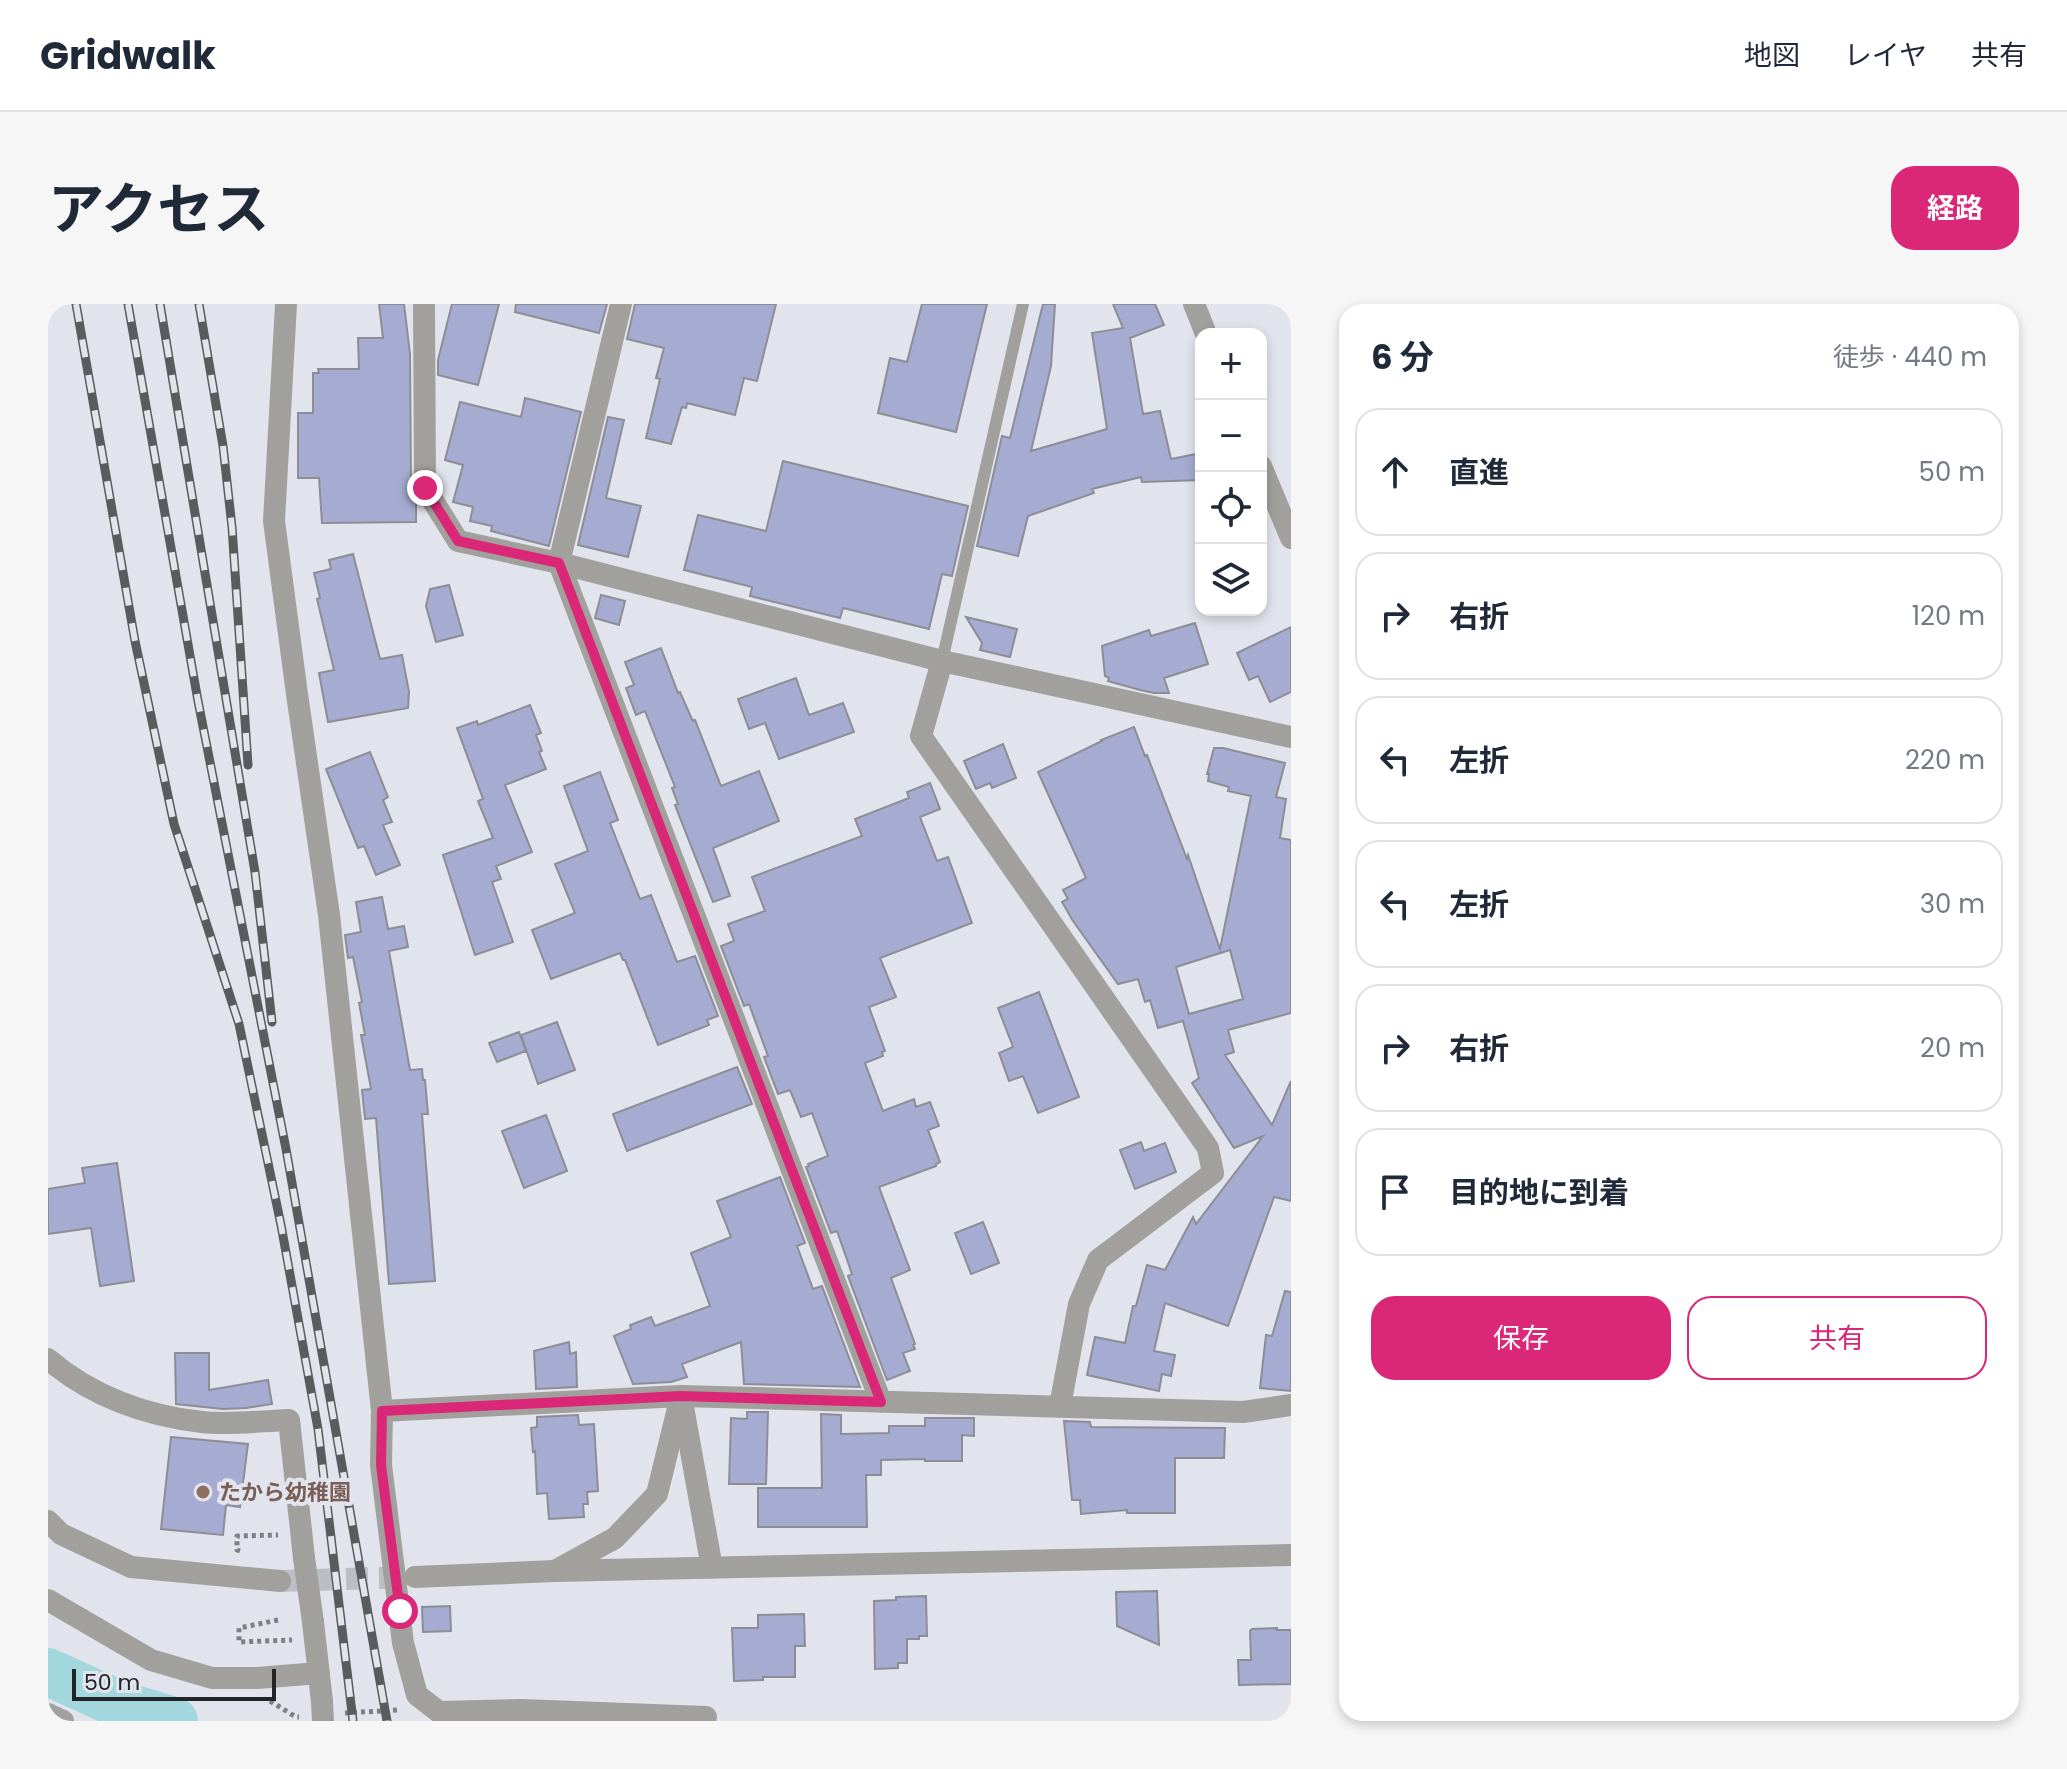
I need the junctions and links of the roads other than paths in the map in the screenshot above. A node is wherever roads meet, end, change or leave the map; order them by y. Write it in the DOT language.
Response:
graph roads {
  1 [pos="286,304"];
  2 [pos="424,304"];
  3 [pos="621,304"];
  4 [pos="1023,304"];
  5 [pos="1194,304"];
  6 [pos="1204,328"];
  7 [pos="1264,472"];
  8 [pos="1291,538"];
  9 [pos="559,563"];
  10 [pos="942,661"];
  11 [pos="1291,737"];
  12 [pos="48,1359"];
  13 [pos="681,1396"];
  14 [pos="881,1402"];
  15 [pos="1291,1405"];
  16 [pos="1060,1406"];
  17 [pos="382,1411"];
  18 [pos="48,1521"];
  19 [pos="1291,1555"];
  20 [pos="712,1568"];
  21 [pos="555,1571"];
  22 [pos="415,1577"];
  23 [pos="280,1581"];
  24 [pos="48,1600"];
  25 [pos="319,1673"];
  26 [pos="323,1712"];
  27 [pos="48,1714"];
  28 [pos="604,1717"];
  29 [pos="706,1717"];
  30 [pos="63,1721"];
  1 -- 17 [label="street"];
  2 -- 9 [label="street"];
  3 -- 9 [label="street"];
  4 -- 10 [label="lane"];
  5 -- 6 [label="street"];
  7 -- 8 [label="street"];
  9 -- 10 [label="street"];
  9 -- 14 [label="street"];
  10 -- 11 [label="street"];
  10 -- 16 [label="street"];
  12 -- 25 [label="street, bridge"];
  13 -- 14 [label="street"];
  13 -- 17 [label="street"];
  13 -- 20 [label="street"];
  13 -- 21 [label="street"];
  14 -- 16 [label="street"];
  15 -- 16 [label="street"];
  17 -- 28 [label="street"];
  18 -- 23 [label="street"];
  19 -- 20 [label="street"];
  20 -- 21 [label="street"];
  21 -- 22 [label="street"];
  24 -- 25 [label="street"];
  25 -- 26 [label="street"];
  27 -- 30 [label="street"];
  28 -- 29 [label="street"];
}
